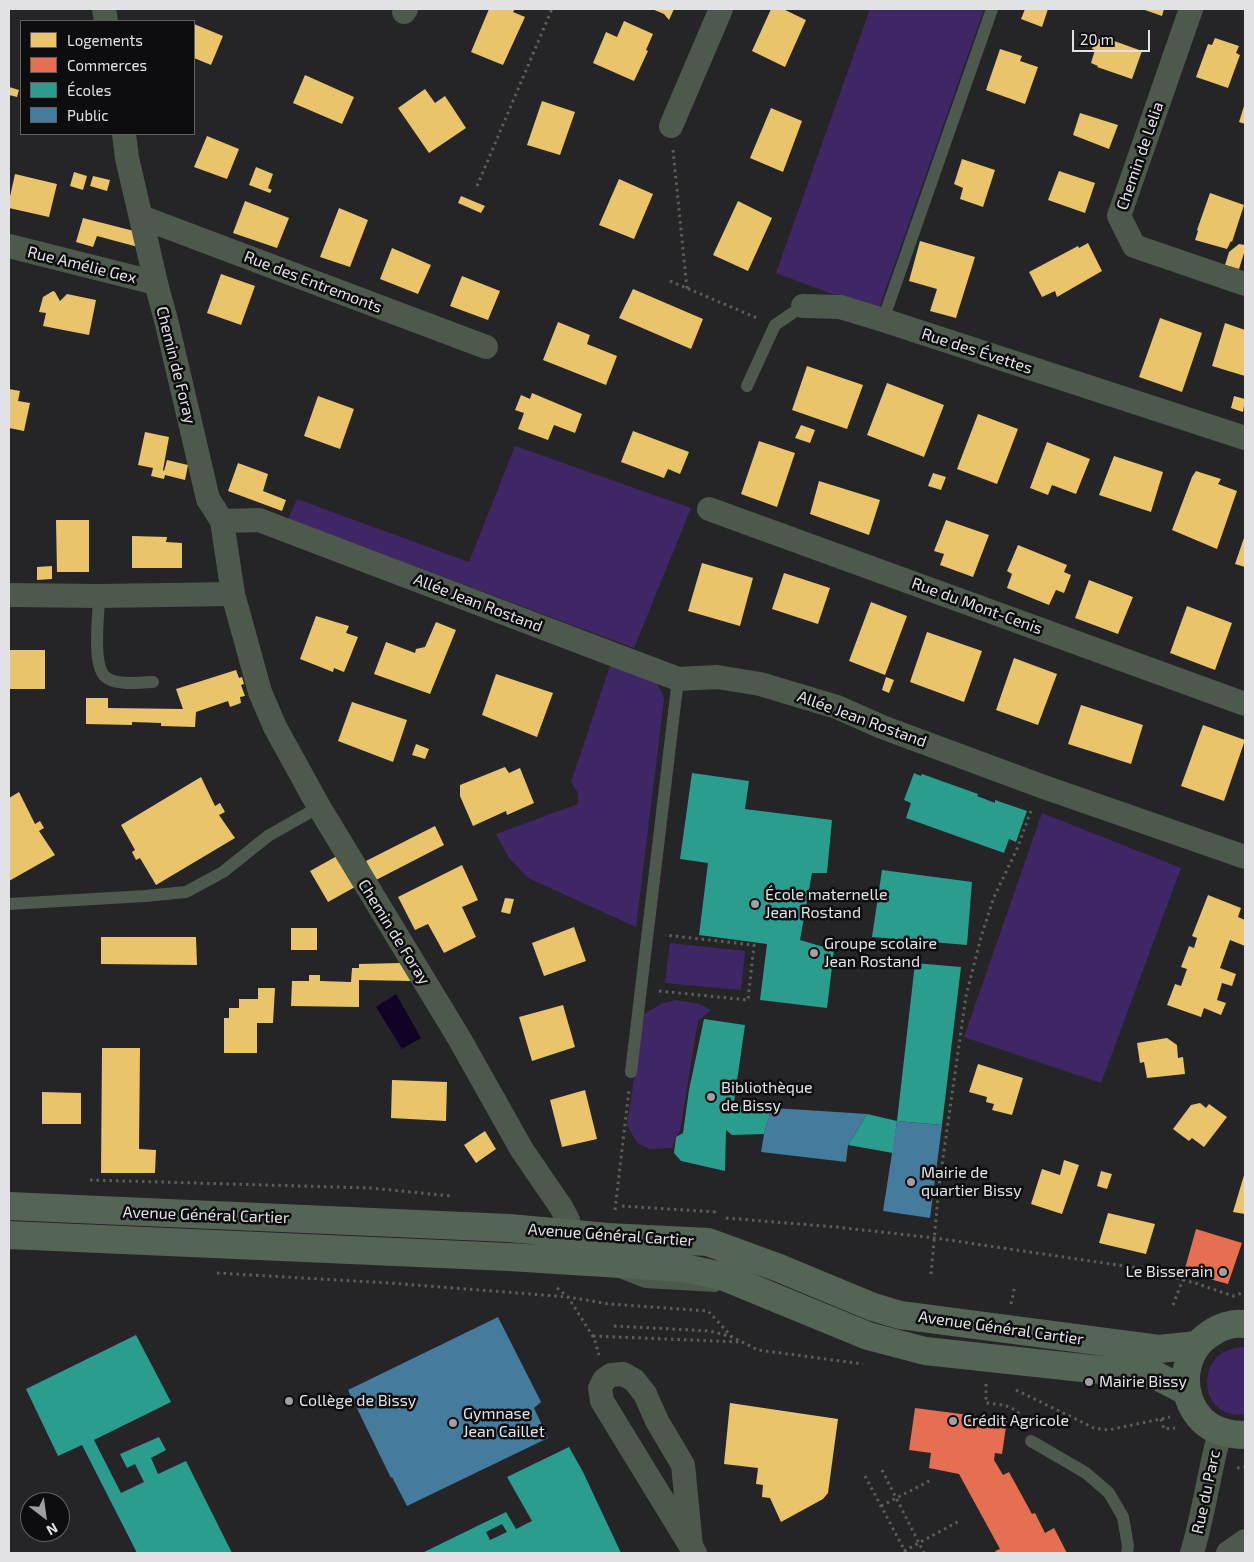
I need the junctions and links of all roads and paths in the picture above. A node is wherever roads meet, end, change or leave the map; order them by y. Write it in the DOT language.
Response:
graph roads {
  1 [pos="552,9"];
  2 [pos="721,9"];
  3 [pos="992,9"];
  4 [pos="1191,9"];
  5 [pos="671,126"];
  6 [pos="124,135"];
  7 [pos="477,186"];
  8 [pos="141,217"];
  9 [pos="9,246"];
  10 [pos="670,281"];
  11 [pos="156,283"];
  12 [pos="1245,284"];
  13 [pos="687,289"];
  14 [pos="803,306"];
  15 [pos="883,320"];
  16 [pos="775,325"];
  17 [pos="486,347"];
  18 [pos="747,386"];
  19 [pos="1245,438"];
  20 [pos="709,509"];
  21 [pos="222,521"];
  22 [pos="233,594"];
  23 [pos="9,595"];
  24 [pos="100,596"];
  25 [pos="678,679"];
  26 [pos="154,682"];
  27 [pos="1245,704"];
  28 [pos="1041,786"];
  29 [pos="319,807"];
  30 [pos="1245,856"];
  31 [pos="9,904"];
  32 [pos="647,933"];
  33 [pos="641,989"];
  34 [pos="631,1072"];
  35 [pos="9,1206"];
  36 [pos="622,1206"];
  37 [pos="624,1212"];
  38 [pos="715,1212"];
  39 [pos="713,1217"];
  40 [pos="612,1224"];
  41 [pos="566,1233"];
  42 [pos="9,1234"];
  43 [pos="935,1238"];
  44 [pos="732,1250"];
  45 [pos="564,1260"];
  46 [pos="614,1264"];
  47 [pos="216,1274"];
  48 [pos="931,1274"];
  49 [pos="722,1276"];
  50 [pos="1183,1280"];
  51 [pos="751,1288"];
  52 [pos="1245,1292"];
  53 [pos="1173,1305"];
  54 [pos="1243,1319"];
  55 [pos="614,1326"];
  56 [pos="593,1336"];
  57 [pos="732,1337"];
  58 [pos="742,1342"];
  59 [pos="1197,1345"];
  60 [pos="597,1353"];
  61 [pos="987,1381"];
  62 [pos="1012,1388"];
  63 [pos="1186,1391"];
  64 [pos="1223,1429"];
  65 [pos="1031,1441"];
  66 [pos="882,1470"];
  67 [pos="865,1476"];
  68 [pos="932,1479"];
  69 [pos="896,1498"];
  70 [pos="881,1506"];
  71 [pos="961,1520"];
  72 [pos="1245,1541"];
  73 [pos="919,1543"];
  74 [pos="693,1550"];
  75 [pos="905,1552"];
  76 [pos="924,1553"];
  77 [pos="1127,1553"];
  78 [pos="1192,1553"];
  79 [pos="1228,1553"];
  1 -- 7 [label="path"];
  2 -- 5 [label="street"];
  3 -- 15 [label="lane"];
  4 -- 12 [label="street, Chemin de Lelia"];
  5 -- 13 [label="path"];
  6 -- 8 [label="street, Chemin de Foray"];
  8 -- 11 [label="street, Chemin de Foray"];
  8 -- 17 [label="street, Rue des Entremonts"];
  9 -- 11 [label="street, Rue Amélie Gex"];
  10 -- 13 [label="path"];
  11 -- 21 [label="street, Chemin de Foray"];
  13 -- 16 [label="path"];
  14 -- 15 [label="street, Rue des Évettes"];
  14 -- 16 [label="lane, Rue des Évettes"];
  15 -- 19 [label="street, Rue des Évettes"];
  16 -- 18 [label="lane"];
  20 -- 27 [label="street, Rue du Mont-Cenis"];
  21 -- 22 [label="street, Chemin de Foray"];
  21 -- 25 [label="street, Allée Jean Rostand"];
  22 -- 24 [label="street"];
  22 -- 29 [label="street, Chemin de Foray"];
  23 -- 24 [label="street"];
  24 -- 26 [label="lane"];
  25 -- 28 [label="street, Allée Jean Rostand"];
  25 -- 32 [label="lane"];
  28 -- 30 [label="street, Allée Jean Rostand"];
  28 -- 43 [label="path"];
  29 -- 31 [label="lane"];
  29 -- 41 [label="street, Chemin de Foray"];
  32 -- 33 [label="lane"];
  32 -- 33 [label="path"];
  33 -- 34 [label="lane"];
  34 -- 40 [label="path"];
  35 -- 41 [label="main road, Avenue Général Cartier"];
  36 -- 38 [label="path"];
  37 -- 40 [label="path"];
  39 -- 43 [label="path"];
  40 -- 41 [label="main road, Avenue Général Cartier"];
  40 -- 44 [label="main road, Avenue Général Cartier"];
  41 -- 45 [label="street, Chemin de Foray"];
  42 -- 45 [label="main road, Avenue Général Cartier"];
  43 -- 48 [label="path"];
  43 -- 50 [label="path"];
  44 -- 49 [label="main road"];
  44 -- 59 [label="main road, Avenue Général Cartier"];
  45 -- 46 [label="main road, Avenue Général Cartier"];
  46 -- 49 [label="main road, Avenue Général Cartier"];
  46 -- 51 [label="lane"];
  47 -- 56 [label="path"];
  49 -- 51 [label="main road, Avenue Général Cartier"];
  50 -- 52 [label="path"];
  50 -- 53 [label="path"];
  51 -- 63 [label="main road, Avenue Général Cartier"];
  54 -- 59 [label="main road"];
  55 -- 57 [label="path"];
  56 -- 58 [label="path"];
  56 -- 60 [label="path"];
  59 -- 63 [label="main road"];
  61 -- 65 [label="path"];
  62 -- 64 [label="path"];
  63 -- 64 [label="main road"];
  64 -- 78 [label="street, Rue du Parc"];
  65 -- 77 [label="lane"];
  66 -- 69 [label="path"];
  67 -- 70 [label="path"];
  68 -- 69 [label="path"];
  69 -- 70 [label="path"];
  69 -- 73 [label="path"];
  70 -- 75 [label="path"];
  71 -- 73 [label="path"];
  72 -- 79 [label="street"];
  73 -- 75 [label="path"];
  73 -- 76 [label="path"];
  74 -- 74 [label="street"];
}
